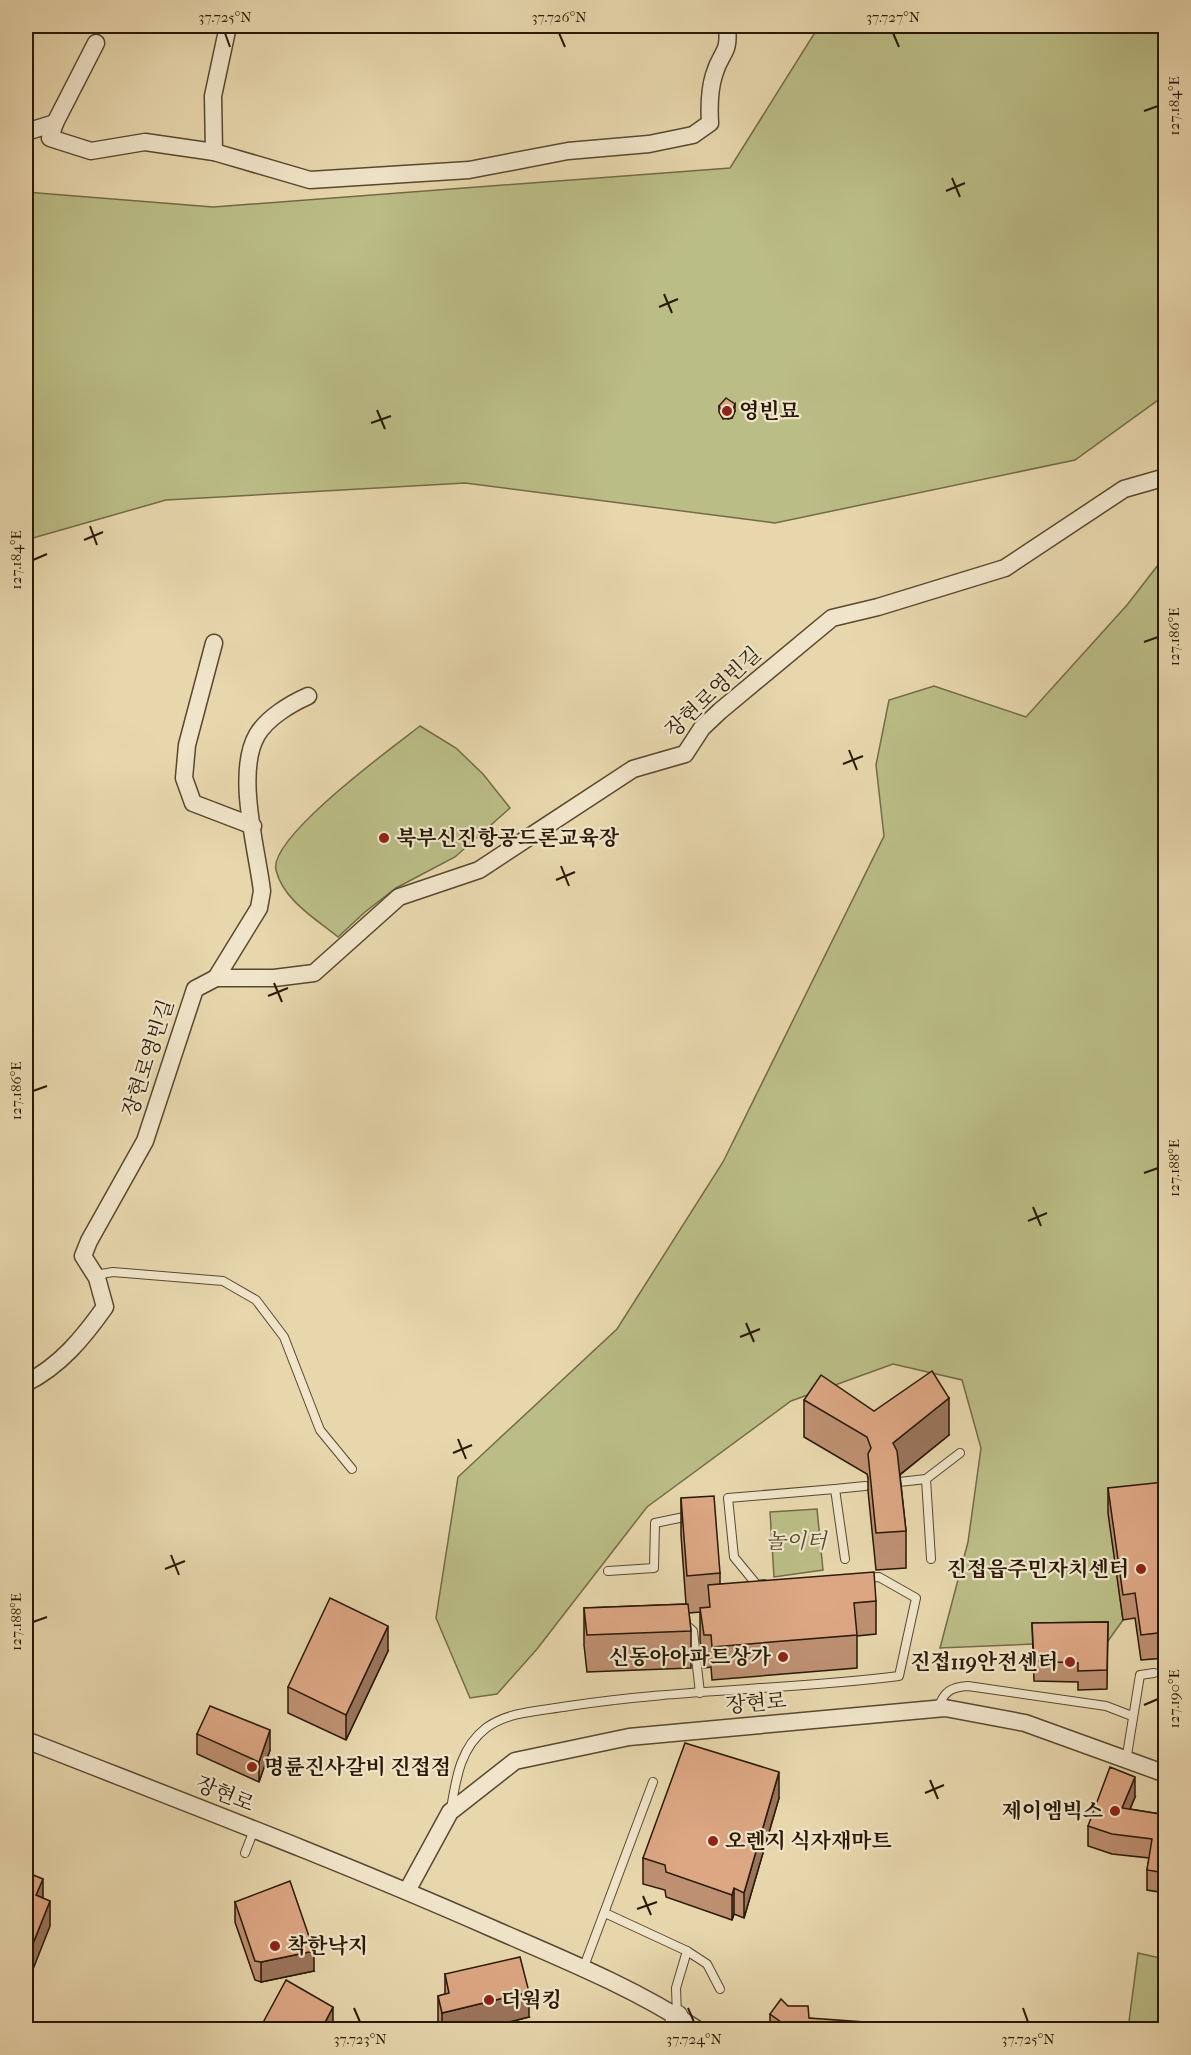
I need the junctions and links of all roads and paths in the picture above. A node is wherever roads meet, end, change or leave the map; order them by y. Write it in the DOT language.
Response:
graph roads {
  1 [pos="228,26"];
  2 [pos="727,26"];
  3 [pos="96,43"];
  4 [pos="55,123"];
  5 [pos="26,132"];
  6 [pos="214,152"];
  7 [pos="1166,477"];
  8 [pos="214,643"];
  9 [pos="308,696"];
  10 [pos="253,826"];
  11 [pos="216,978"];
  12 [pos="94,1275"];
  13 [pos="26,1383"];
  14 [pos="960,1453"];
  15 [pos="352,1469"];
  16 [pos="926,1479"];
  17 [pos="899,1482"];
  18 [pos="865,1486"];
  19 [pos="835,1489"];
  20 [pos="728,1498"];
  21 [pos="717,1503"];
  22 [pos="697,1512"];
  23 [pos="845,1559"];
  24 [pos="931,1559"];
  25 [pos="608,1570"];
  26 [pos="858,1578"];
  27 [pos="775,1584"];
  28 [pos="676,1616"];
  29 [pos="1154,1672"];
  30 [pos="700,1693"];
  31 [pos="938,1708"];
  32 [pos="1132,1716"];
  33 [pos="26,1740"];
  34 [pos="1126,1761"];
  35 [pos="1166,1774"];
  36 [pos="653,1782"];
  37 [pos="450,1812"];
  38 [pos="254,1830"];
  39 [pos="245,1854"];
  40 [pos="407,1891"];
  41 [pos="605,1913"];
  42 [pos="687,1951"];
  43 [pos="583,1969"];
  44 [pos="720,1989"];
  45 [pos="676,2023"];
  46 [pos="698,2030"];
  1 -- 6 [label="street"];
  2 -- 6 [label="street"];
  3 -- 4 [label="street"];
  4 -- 5 [label="street"];
  4 -- 6 [label="street"];
  7 -- 11 [label="street, 장현로영빈길"];
  8 -- 10 [label="street"];
  9 -- 10 [label="street"];
  10 -- 11 [label="street"];
  11 -- 12 [label="street, 장현로영빈길"];
  12 -- 13 [label="street, 장현로영빈길"];
  12 -- 15 [label="lane"];
  14 -- 16 [label="lane"];
  16 -- 17 [label="lane"];
  16 -- 24 [label="lane"];
  18 -- 19 [label="lane"];
  19 -- 20 [label="lane"];
  19 -- 23 [label="lane"];
  20 -- 21 [label="lane"];
  20 -- 27 [label="lane"];
  22 -- 25 [label="lane"];
  26 -- 30 [label="lane"];
  28 -- 30 [label="lane"];
  29 -- 32 [label="lane"];
  30 -- 37 [label="lane"];
  31 -- 32 [label="lane"];
  31 -- 34 [label="street, 장현로"];
  31 -- 37 [label="street, 장현로"];
  32 -- 34 [label="lane"];
  33 -- 38 [label="street, 장현로"];
  34 -- 35 [label="street, 장현로"];
  36 -- 41 [label="lane"];
  37 -- 40 [label="street, 장현로"];
  38 -- 39 [label="lane"];
  38 -- 40 [label="street, 장현로"];
  40 -- 43 [label="street, 장현로"];
  41 -- 42 [label="lane"];
  41 -- 43 [label="lane"];
  42 -- 44 [label="lane"];
  42 -- 45 [label="lane"];
  43 -- 45 [label="street, 장현로"];
  45 -- 46 [label="street, 장현로"];
}
